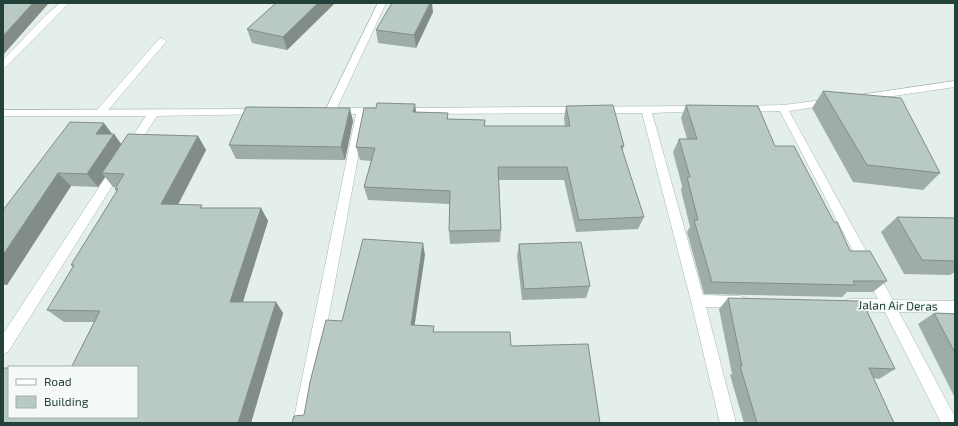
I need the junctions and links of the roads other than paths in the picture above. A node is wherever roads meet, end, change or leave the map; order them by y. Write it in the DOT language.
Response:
graph roads {
  1 [pos="65,3"];
  2 [pos="382,3"];
  3 [pos="162,41"];
  4 [pos="3,65"];
  5 [pos="955,84"];
  6 [pos="783,108"];
  7 [pos="707,109"];
  8 [pos="730,109"];
  9 [pos="646,110"];
  10 [pos="362,111"];
  11 [pos="154,112"];
  12 [pos="269,112"];
  13 [pos="3,113"];
  14 [pos="100,113"];
  15 [pos="698,301"];
  16 [pos="754,303"];
  17 [pos="833,305"];
  18 [pos="889,306"];
  19 [pos="955,307"];
  20 [pos="3,347"];
  21 [pos="301,423"];
  22 [pos="728,423"];
  23 [pos="949,423"];
  1 -- 4 [label="street"];
  2 -- 10 [label="street"];
  3 -- 14 [label="street"];
  5 -- 6 [label="street"];
  6 -- 8 [label="street"];
  6 -- 18 [label="street"];
  7 -- 9 [label="street"];
  9 -- 10 [label="street"];
  9 -- 15 [label="street"];
  10 -- 21 [label="street"];
  11 -- 12 [label="street"];
  11 -- 14 [label="street"];
  11 -- 20 [label="street"];
  13 -- 14 [label="street"];
  15 -- 16 [label="street"];
  15 -- 22 [label="street"];
  17 -- 18 [label="street, Jalan Air Deras"];
  18 -- 19 [label="street, Jalan Air Deras"];
  18 -- 23 [label="street"];
}
